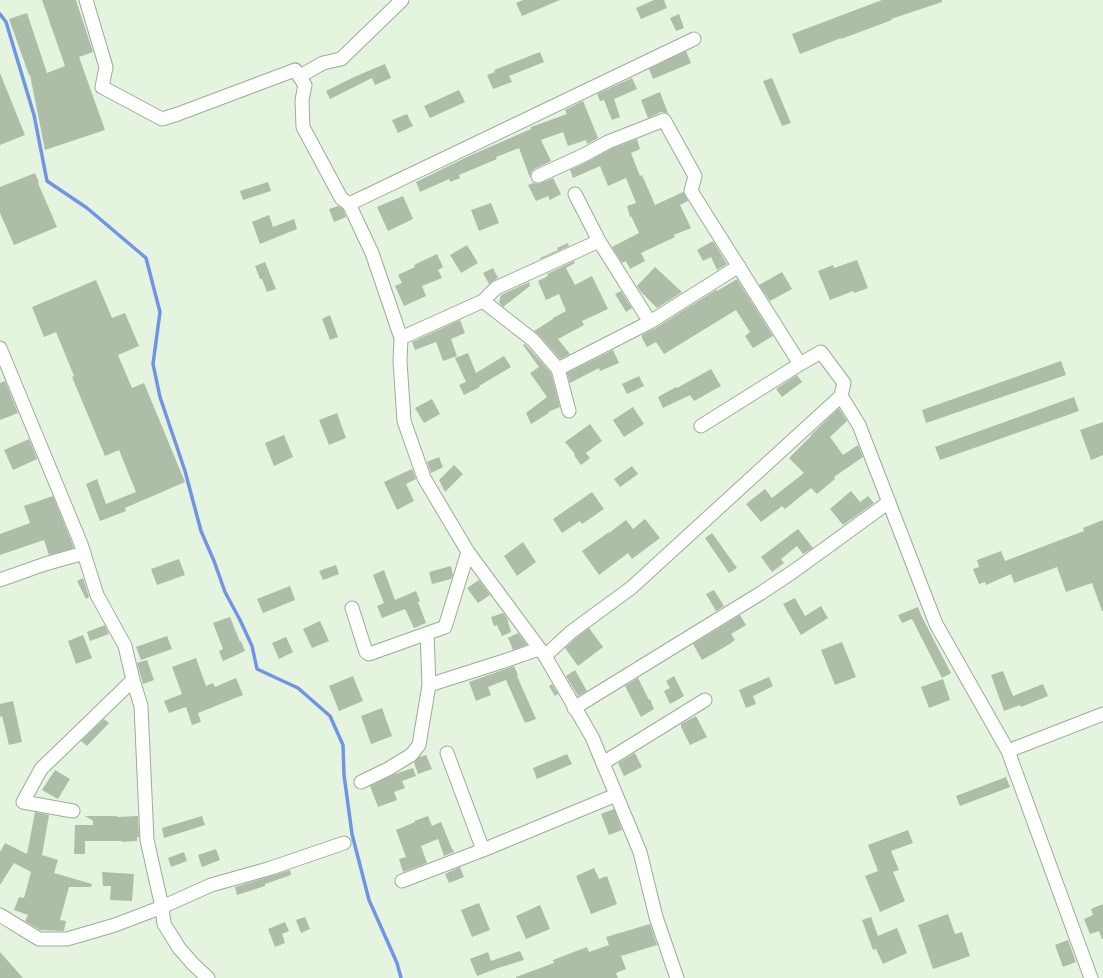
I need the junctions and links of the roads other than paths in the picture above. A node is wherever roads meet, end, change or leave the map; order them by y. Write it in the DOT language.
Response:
graph roads {
  1 [pos="86,0"];
  2 [pos="402,0"];
  3 [pos="694,39"];
  4 [pos="300,76"];
  5 [pos="538,176"];
  6 [pos="575,194"];
  7 [pos="349,204"];
  8 [pos="599,241"];
  9 [pos="739,266"];
  10 [pos="483,301"];
  11 [pos="650,322"];
  12 [pos="401,338"];
  13 [pos="0,348"];
  14 [pos="800,364"];
  15 [pos="558,369"];
  16 [pos="841,396"];
  17 [pos="569,411"];
  18 [pos="701,426"];
  19 [pos="889,502"];
  20 [pos="468,552"];
  21 [pos="84,553"];
  22 [pos="0,580"];
  23 [pos="352,608"];
  24 [pos="427,634"];
  25 [pos="542,652"];
  26 [pos="133,680"];
  27 [pos="429,685"];
  28 [pos="705,700"];
  29 [pos="574,708"];
  30 [pos="1103,714"];
  31 [pos="1008,751"];
  32 [pos="447,753"];
  33 [pos="603,763"];
  34 [pos="361,782"];
  35 [pos="616,795"];
  36 [pos="73,812"];
  37 [pos="344,843"];
  38 [pos="483,850"];
  39 [pos="402,881"];
  40 [pos="162,907"];
  41 [pos="0,915"];
  42 [pos="208,978"];
  43 [pos="677,978"];
  44 [pos="1091,978"];
  1 -- 4 [label="street"];
  2 -- 4 [label="street"];
  3 -- 7 [label="street"];
  4 -- 7 [label="street"];
  5 -- 9 [label="street"];
  6 -- 8 [label="street"];
  7 -- 12 [label="street"];
  8 -- 10 [label="street"];
  8 -- 11 [label="street"];
  9 -- 11 [label="street"];
  9 -- 14 [label="street"];
  10 -- 12 [label="street"];
  10 -- 15 [label="street"];
  11 -- 15 [label="street"];
  12 -- 20 [label="street"];
  13 -- 21 [label="street"];
  14 -- 16 [label="street"];
  14 -- 18 [label="street"];
  15 -- 17 [label="street"];
  16 -- 19 [label="street"];
  16 -- 25 [label="street"];
  19 -- 29 [label="street"];
  19 -- 31 [label="street"];
  20 -- 24 [label="street"];
  20 -- 25 [label="street"];
  21 -- 22 [label="street"];
  21 -- 26 [label="street"];
  23 -- 24 [label="street"];
  24 -- 27 [label="street"];
  25 -- 27 [label="street"];
  25 -- 29 [label="street"];
  26 -- 36 [label="street"];
  26 -- 40 [label="street"];
  27 -- 34 [label="street"];
  28 -- 33 [label="street"];
  29 -- 33 [label="street"];
  30 -- 31 [label="street"];
  31 -- 44 [label="street"];
  32 -- 38 [label="street"];
  33 -- 35 [label="street"];
  35 -- 38 [label="street"];
  35 -- 43 [label="street"];
  37 -- 40 [label="street"];
  38 -- 39 [label="street"];
  40 -- 41 [label="street"];
  40 -- 42 [label="street"];
}
